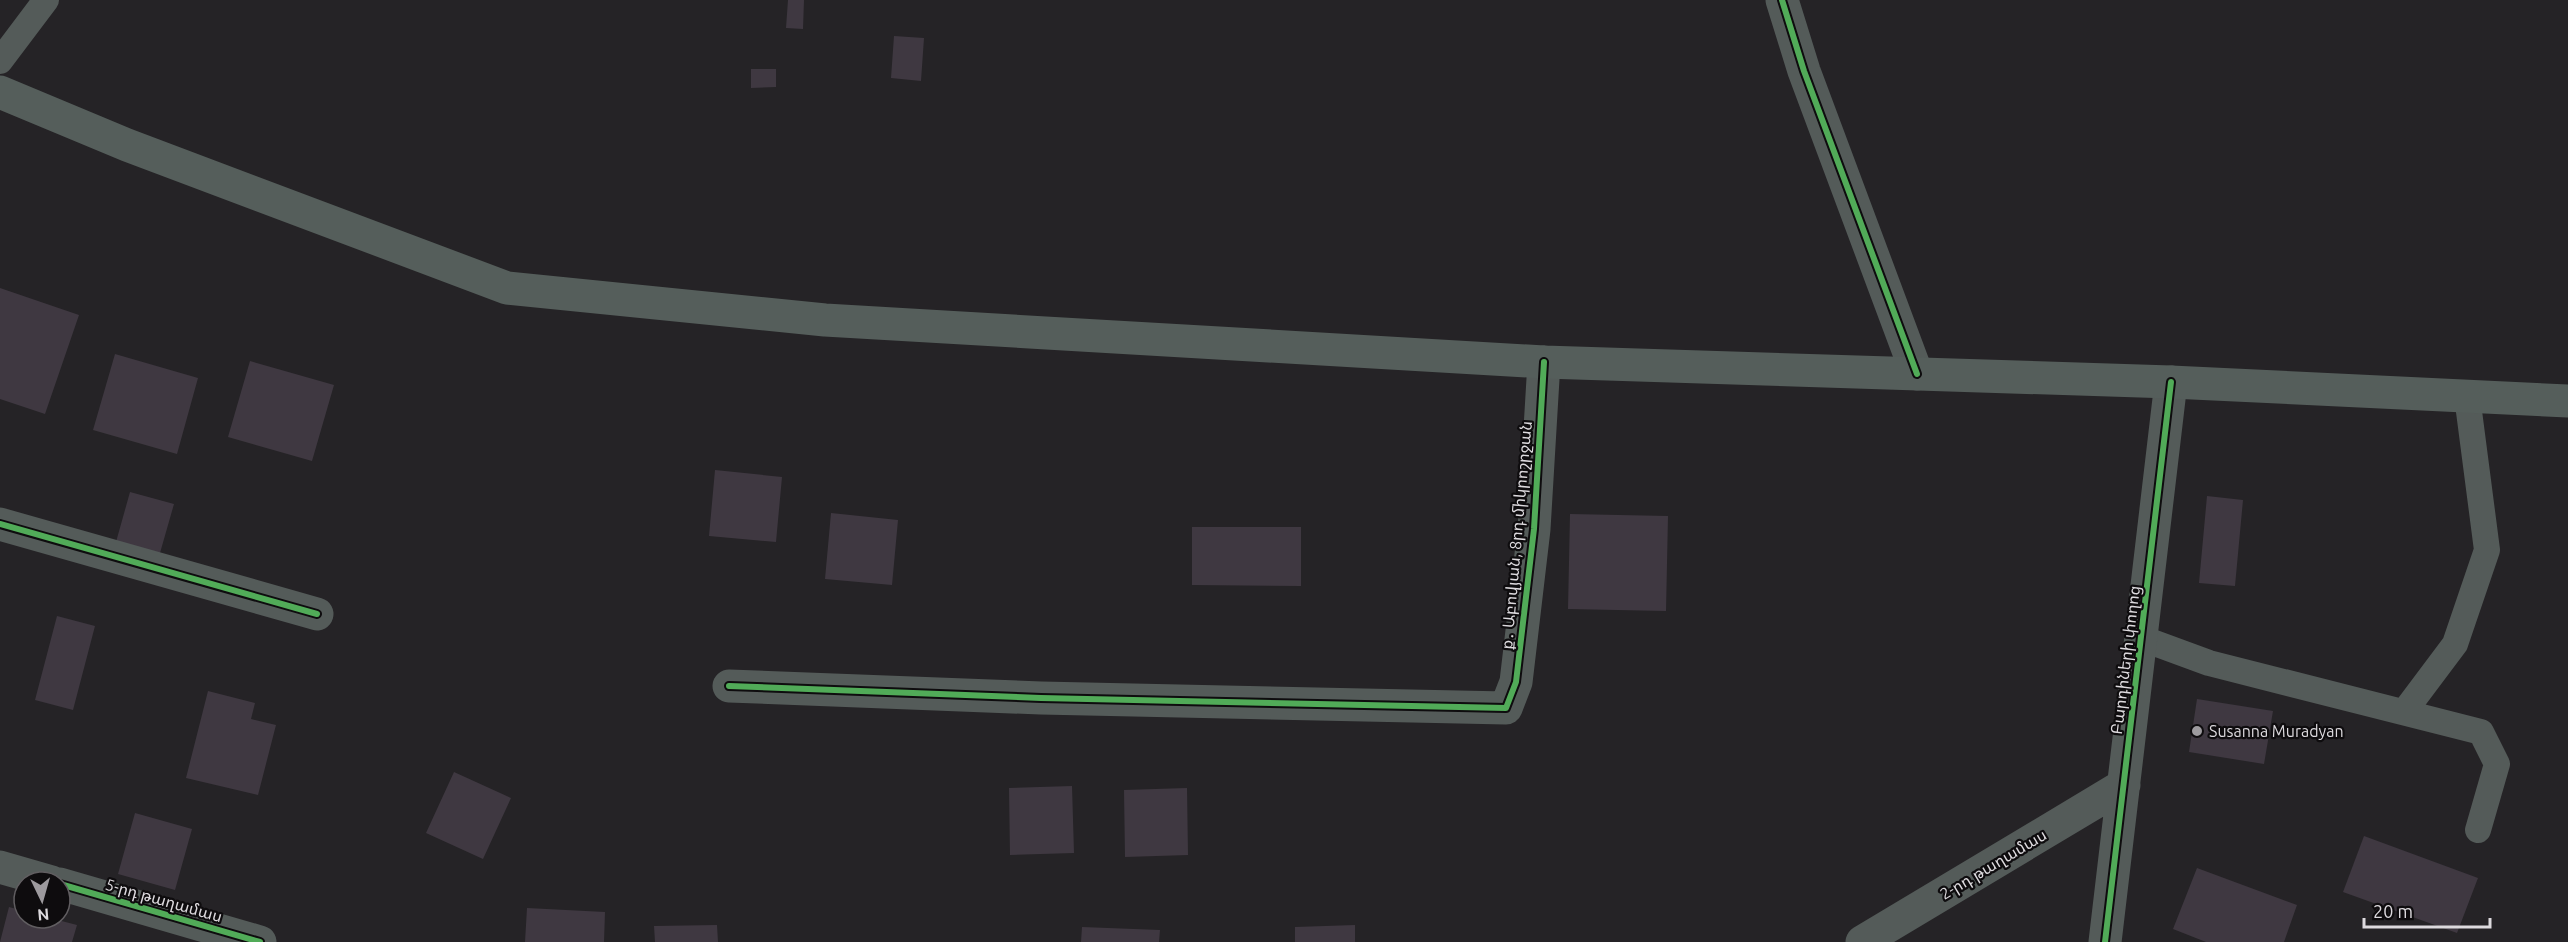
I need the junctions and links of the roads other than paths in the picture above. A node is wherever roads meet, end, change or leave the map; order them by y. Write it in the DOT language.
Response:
graph roads {
  1 [pos="46,0"];
  2 [pos="1782,0"];
  3 [pos="0,62"];
  4 [pos="0,92"];
  5 [pos="1544,362"];
  6 [pos="1917,374"];
  7 [pos="2171,381"];
  8 [pos="2467,396"];
  9 [pos="2568,401"];
  10 [pos="0,524"];
  11 [pos="317,615"];
  12 [pos="2141,638"];
  13 [pos="729,686"];
  14 [pos="2403,712"];
  15 [pos="2124,785"];
  16 [pos="2478,830"];
  17 [pos="72,888"];
  18 [pos="200,933"];
  19 [pos="260,942"];
  20 [pos="1862,942"];
  21 [pos="2105,942"];
  1 -- 3 [label="lane"];
  2 -- 6 [label="street"];
  4 -- 5 [label="main road"];
  5 -- 6 [label="main road"];
  5 -- 13 [label="street, ք․ Աբովյան, 8րդ միկրոշրջան"];
  6 -- 7 [label="main road"];
  7 -- 8 [label="main road"];
  7 -- 12 [label="street, Բարդիների փողոց"];
  8 -- 9 [label="main road"];
  8 -- 14 [label="lane"];
  10 -- 11 [label="street"];
  12 -- 14 [label="lane"];
  12 -- 15 [label="street, Բարդիների փողոց"];
  14 -- 16 [label="lane"];
  15 -- 20 [label="street, 2-րդ թաղամաս"];
  15 -- 21 [label="street, Բարդիների փողոց"];
  17 -- 18 [label="street, 5-րդ թաղամաս"];
  18 -- 19 [label="street, 5-րդ թաղամաս"];
}
